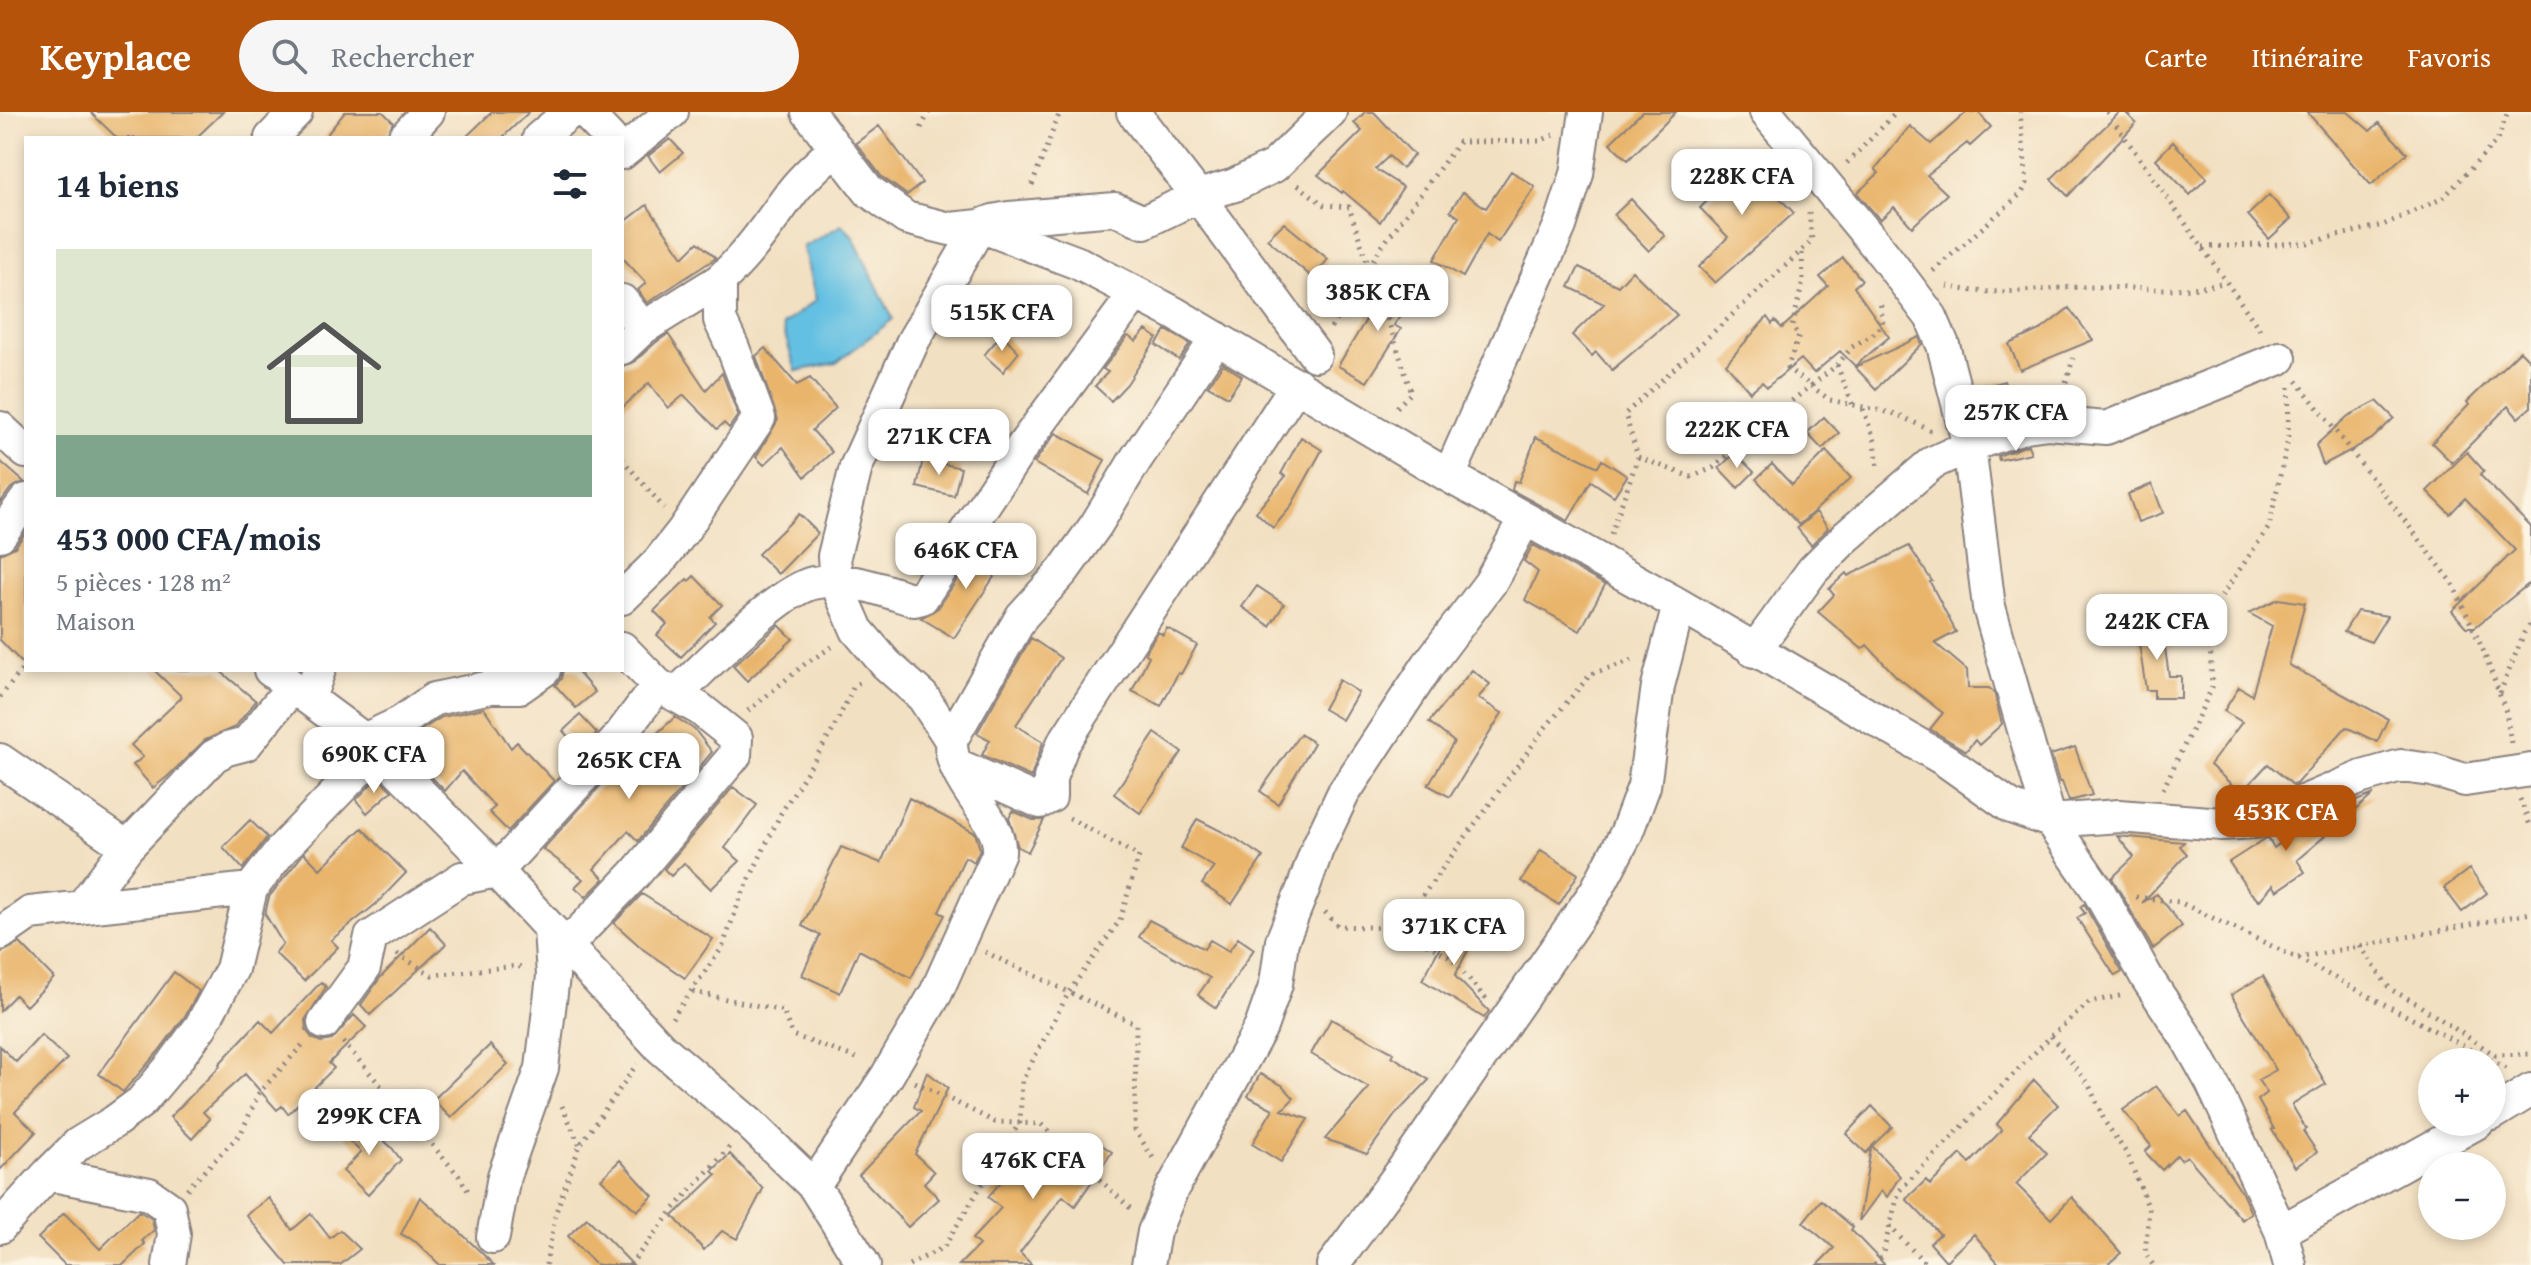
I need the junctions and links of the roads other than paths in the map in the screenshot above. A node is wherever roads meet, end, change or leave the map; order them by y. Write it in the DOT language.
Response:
graph roads {
  1 [pos="296,112"];
  2 [pos="428,112"];
  3 [pos="570,112"];
  4 [pos="585,112"];
  5 [pos="672,112"];
  6 [pos="808,112"];
  7 [pos="1133,112"];
  8 [pos="1330,112"];
  9 [pos="1766,112"];
  10 [pos="1585,117"];
  11 [pos="273,136"];
  12 [pos="406,136"];
  13 [pos="541,136"];
  14 [pos="607,136"];
  15 [pos="624,146"];
  16 [pos="837,149"];
  17 [pos="1198,196"];
  18 [pos="994,222"];
  19 [pos="720,280"];
  20 [pos="1135,294"];
  21 [pos="624,308"];
  22 [pos="632,338"];
  23 [pos="1217,338"];
  24 [pos="1315,355"];
  25 [pos="2284,364"];
  26 [pos="1297,384"];
  27 [pos="1956,441"];
  28 [pos="1449,476"];
  29 [pos="24,503"];
  30 [pos="1525,519"];
  31 [pos="0,535"];
  32 [pos="836,582"];
  33 [pos="624,596"];
  34 [pos="1679,605"];
  35 [pos="624,650"];
  36 [pos="1754,651"];
  37 [pos="541,672"];
  38 [pos="298,681"];
  39 [pos="667,690"];
  40 [pos="371,745"];
  41 [pos="954,753"];
  42 [pos="0,760"];
  43 [pos="2520,772"];
  44 [pos="2050,821"];
  45 [pos="127,847"];
  46 [pos="497,871"];
  47 [pos="251,889"];
  48 [pos="81,908"];
  49 [pos="0,934"];
  50 [pos="558,938"];
  51 [pos="324,1023"];
  52 [pos="2524,1082"];
  53 [pos="2506,1100"];
  54 [pos="2453,1136"];
  55 [pos="48,1174"];
  56 [pos="814,1186"];
  57 [pos="0,1227"];
  58 [pos="2281,1231"];
  59 [pos="493,1237"];
  60 [pos="169,1265"];
  61 [pos="864,1265"];
  62 [pos="1148,1265"];
  63 [pos="1333,1265"];
  64 [pos="2290,1265"];
  1 -- 11 [label="street"];
  2 -- 12 [label="street"];
  3 -- 13 [label="street"];
  4 -- 14 [label="street"];
  5 -- 15 [label="street"];
  6 -- 16 [label="street"];
  7 -- 17 [label="street"];
  8 -- 17 [label="street"];
  9 -- 27 [label="street"];
  10 -- 28 [label="street"];
  16 -- 18 [label="street"];
  16 -- 19 [label="street"];
  17 -- 18 [label="street"];
  17 -- 24 [label="street"];
  18 -- 20 [label="street"];
  18 -- 32 [label="street"];
  19 -- 22 [label="street"];
  19 -- 33 [label="street"];
  20 -- 23 [label="street"];
  20 -- 32 [label="street"];
  21 -- 22 [label="street"];
  23 -- 26 [label="street"];
  23 -- 41 [label="street"];
  25 -- 27 [label="street"];
  26 -- 28 [label="street"];
  26 -- 41 [label="street"];
  27 -- 36 [label="street"];
  27 -- 44 [label="street"];
  28 -- 30 [label="street"];
  29 -- 31 [label="street"];
  30 -- 34 [label="street"];
  30 -- 62 [label="street"];
  32 -- 39 [label="street"];
  32 -- 41 [label="street"];
  34 -- 36 [label="street"];
  34 -- 63 [label="street"];
  35 -- 39 [label="street"];
  36 -- 44 [label="street"];
  37 -- 40 [label="street"];
  38 -- 40 [label="street"];
  38 -- 45 [label="street"];
  39 -- 46 [label="street"];
  39 -- 50 [label="street"];
  40 -- 46 [label="street"];
  40 -- 47 [label="street"];
  41 -- 56 [label="street"];
  42 -- 45 [label="street"];
  43 -- 44 [label="street"];
  44 -- 58 [label="street"];
  45 -- 48 [label="street"];
  46 -- 50 [label="street"];
  46 -- 51 [label="street"];
  47 -- 48 [label="street"];
  47 -- 55 [label="street"];
  48 -- 49 [label="street"];
  50 -- 56 [label="street"];
  50 -- 59 [label="street"];
  52 -- 53 [label="street"];
  54 -- 58 [label="street"];
  55 -- 57 [label="street"];
  55 -- 60 [label="street"];
  56 -- 61 [label="street"];
  58 -- 64 [label="street"];
}
